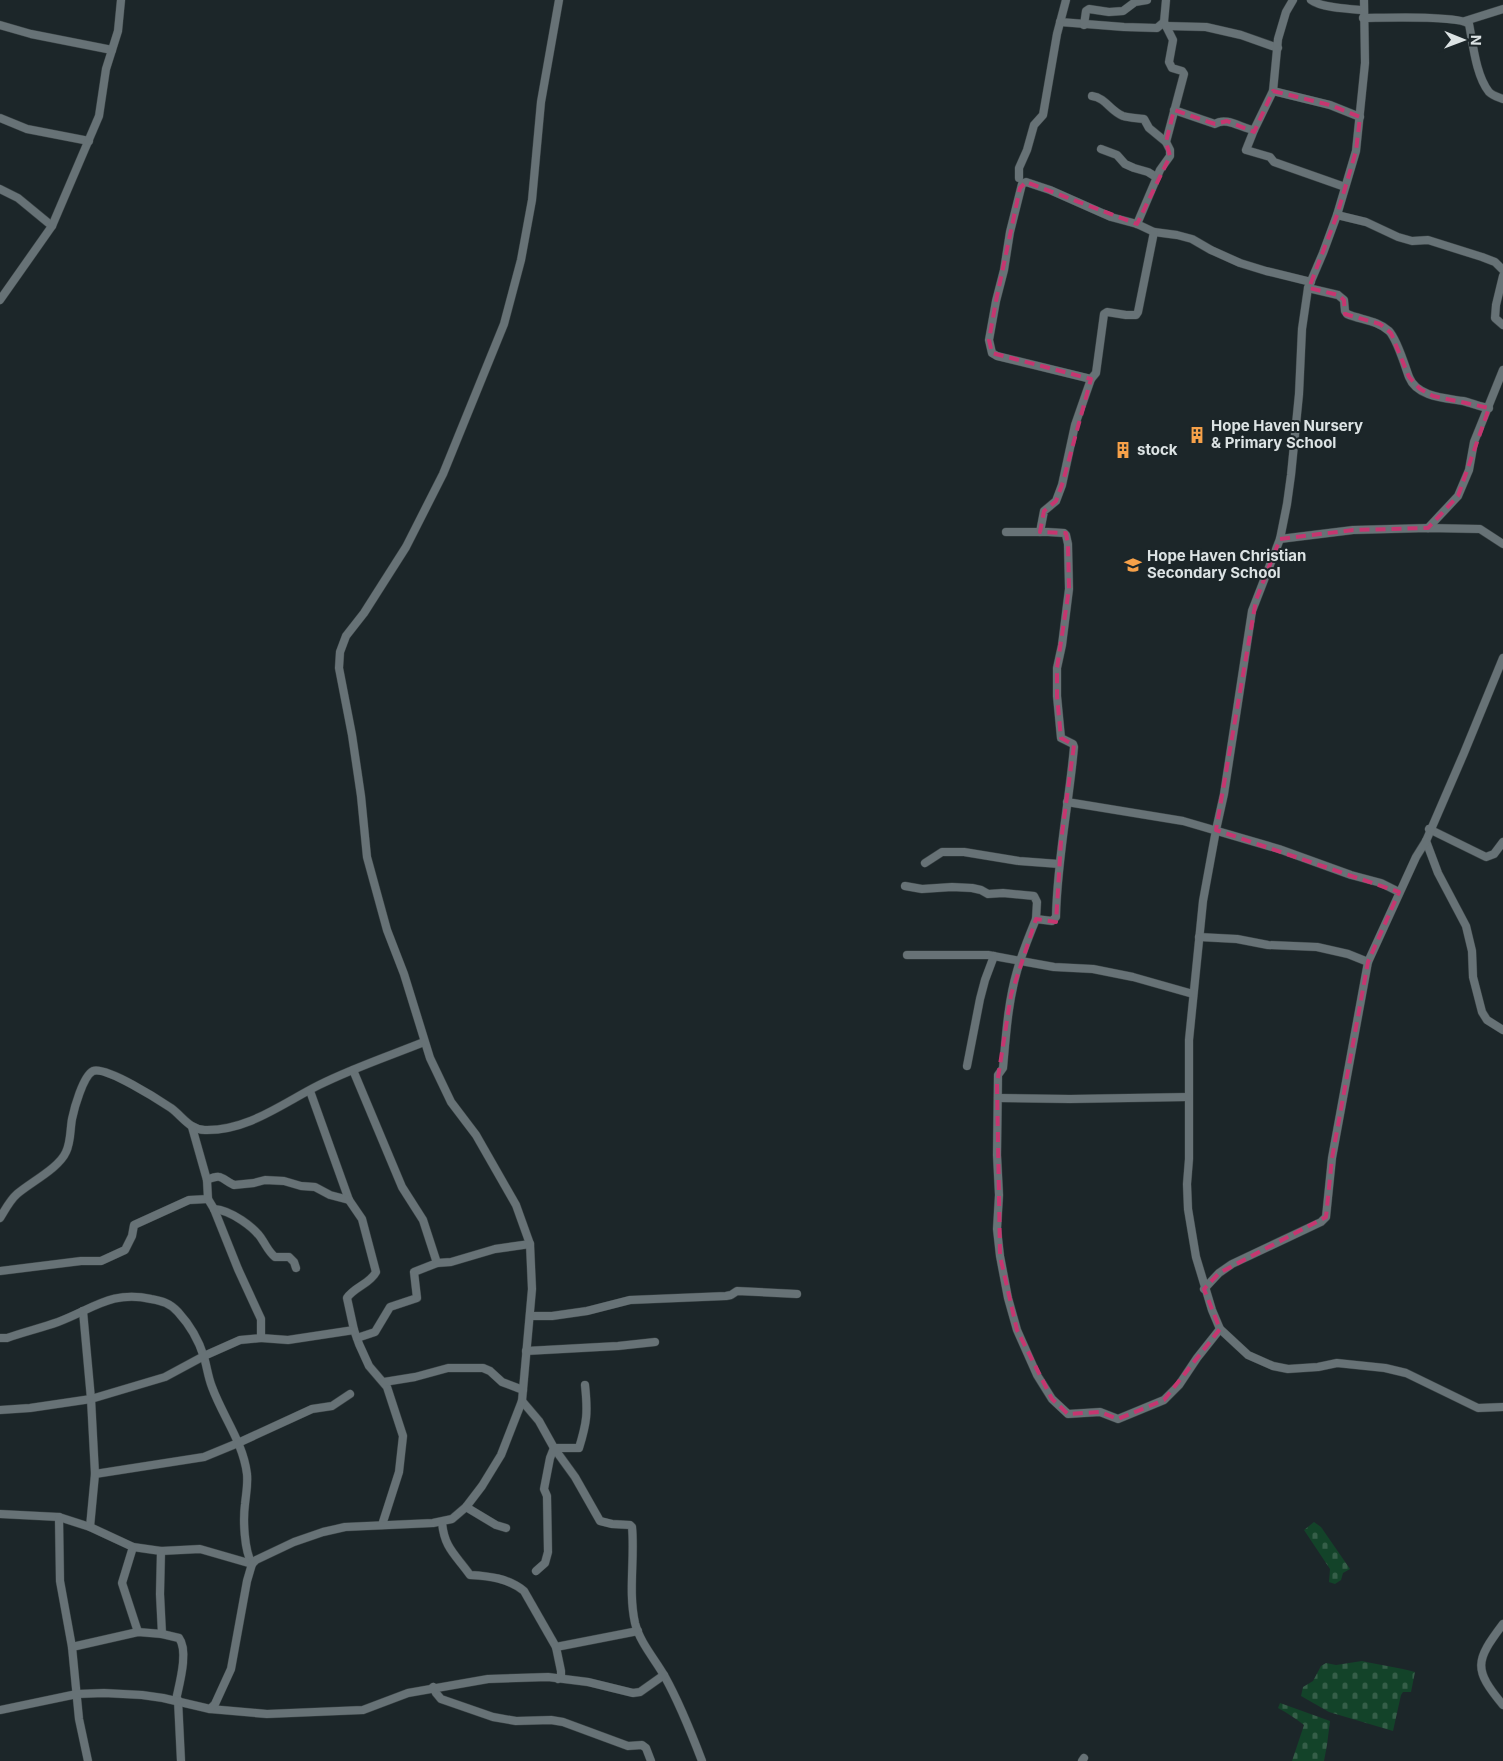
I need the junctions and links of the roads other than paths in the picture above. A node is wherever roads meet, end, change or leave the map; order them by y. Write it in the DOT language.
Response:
graph roads {
  1 [pos="121,0"];
  2 [pos="559,0"];
  3 [pos="1066,0"];
  4 [pos="1147,0"];
  5 [pos="1166,0"];
  6 [pos="1293,0"];
  7 [pos="1311,0"];
  8 [pos="1364,0"];
  9 [pos="1503,9"];
  10 [pos="1364,14"];
  11 [pos="1466,21"];
  12 [pos="1060,22"];
  13 [pos="1165,24"];
  14 [pos="0,25"];
  15 [pos="1084,25"];
  16 [pos="1278,48"];
  17 [pos="112,50"];
  18 [pos="1273,91"];
  19 [pos="1092,96"];
  20 [pos="1503,100"];
  21 [pos="1174,110"];
  22 [pos="1360,117"];
  23 [pos="0,118"];
  24 [pos="1254,130"];
  25 [pos="89,141"];
  26 [pos="1166,142"];
  27 [pos="1101,149"];
  28 [pos="1019,178"];
  29 [pos="1156,178"];
  30 [pos="1345,187"];
  31 [pos="0,189"];
  32 [pos="1337,216"];
  33 [pos="1137,224"];
  34 [pos="52,226"];
  35 [pos="1154,232"];
  36 [pos="1503,270"];
  37 [pos="1503,276"];
  38 [pos="1310,285"];
  39 [pos="0,300"];
  40 [pos="1503,325"];
  41 [pos="1503,370"];
  42 [pos="1091,379"];
  43 [pos="1489,408"];
  44 [pos="1428,528"];
  45 [pos="1006,532"];
  46 [pos="1040,532"];
  47 [pos="1280,540"];
  48 [pos="1503,544"];
  49 [pos="1502,662"];
  50 [pos="1066,802"];
  51 [pos="1430,829"];
  52 [pos="1216,830"];
  53 [pos="1426,841"];
  54 [pos="1503,842"];
  55 [pos="925,863"];
  56 [pos="1059,864"];
  57 [pos="905,886"];
  58 [pos="1399,892"];
  59 [pos="1036,919"];
  60 [pos="1199,937"];
  61 [pos="907,955"];
  62 [pos="994,956"];
  63 [pos="1020,961"];
  64 [pos="1368,962"];
  65 [pos="1193,994"];
  66 [pos="1503,1030"];
  67 [pos="424,1042"];
  68 [pos="967,1066"];
  69 [pos="353,1070"];
  70 [pos="310,1091"];
  71 [pos="1188,1097"];
  72 [pos="998,1098"];
  73 [pos="192,1127"];
  74 [pos="207,1180"];
  75 [pos="208,1199"];
  76 [pos="349,1200"];
  77 [pos="214,1208"];
  78 [pos="0,1218"];
  79 [pos="530,1244"];
  80 [pos="437,1263"];
  81 [pos="296,1268"];
  82 [pos="0,1271"];
  83 [pos="1204,1289"];
  84 [pos="796,1294"];
  85 [pos="83,1311"];
  86 [pos="530,1316"];
  87 [pos="1220,1329"];
  88 [pos="354,1330"];
  89 [pos="0,1338"];
  90 [pos="261,1338"];
  91 [pos="357,1338"];
  92 [pos="655,1342"];
  93 [pos="526,1351"];
  94 [pos="204,1356"];
  95 [pos="384,1382"];
  96 [pos="585,1385"];
  97 [pos="523,1390"];
  98 [pos="350,1394"];
  99 [pos="91,1399"];
  100 [pos="522,1400"];
  101 [pos="1503,1407"];
  102 [pos="0,1410"];
  103 [pos="238,1443"];
  104 [pos="554,1448"];
  105 [pos="95,1474"];
  106 [pos="466,1507"];
  107 [pos="0,1514"];
  108 [pos="59,1517"];
  109 [pos="442,1522"];
  110 [pos="382,1526"];
  111 [pos="90,1527"];
  112 [pos="506,1528"];
  113 [pos="133,1547"];
  114 [pos="161,1551"];
  115 [pos="252,1564"];
  116 [pos="536,1571"];
  117 [pos="1503,1624"];
  118 [pos="638,1631"];
  119 [pos="138,1632"];
  120 [pos="162,1634"];
  121 [pos="72,1647"];
  122 [pos="556,1647"];
  123 [pos="664,1675"];
  124 [pos="558,1679"];
  125 [pos="433,1688"];
  126 [pos="77,1694"];
  127 [pos="177,1700"];
  128 [pos="1503,1705"];
  129 [pos="210,1709"];
  130 [pos="0,1710"];
  131 [pos="88,1761"];
  132 [pos="181,1761"];
  133 [pos="651,1761"];
  134 [pos="702,1761"];
  1 -- 17 [label="street"];
  2 -- 67 [label="street"];
  3 -- 12 [label="street"];
  4 -- 15 [label="street"];
  5 -- 13 [label="street"];
  6 -- 16 [label="street"];
  7 -- 10 [label="street"];
  8 -- 10 [label="street"];
  9 -- 11 [label="street"];
  10 -- 11 [label="street"];
  10 -- 22 [label="street"];
  11 -- 20 [label="street"];
  12 -- 15 [label="street"];
  12 -- 28 [label="street"];
  13 -- 15 [label="street"];
  13 -- 16 [label="street"];
  13 -- 21 [label="street"];
  14 -- 17 [label="street"];
  16 -- 18 [label="street"];
  17 -- 25 [label="street"];
  18 -- 22 [label="street"];
  18 -- 24 [label="street"];
  19 -- 26 [label="street"];
  21 -- 24 [label="street"];
  21 -- 26 [label="street"];
  22 -- 30 [label="street"];
  23 -- 25 [label="street"];
  24 -- 30 [label="street"];
  25 -- 34 [label="street"];
  26 -- 29 [label="street"];
  27 -- 29 [label="street"];
  29 -- 33 [label="street"];
  30 -- 32 [label="street"];
  31 -- 34 [label="street"];
  32 -- 36 [label="street"];
  32 -- 38 [label="street"];
  33 -- 35 [label="street"];
  33 -- 42 [label="street"];
  34 -- 39 [label="street"];
  35 -- 38 [label="street"];
  35 -- 42 [label="street"];
  37 -- 40 [label="street"];
  38 -- 43 [label="street"];
  38 -- 47 [label="street"];
  41 -- 43 [label="street"];
  42 -- 46 [label="street"];
  43 -- 44 [label="street"];
  44 -- 47 [label="street"];
  44 -- 48 [label="street"];
  45 -- 46 [label="street"];
  46 -- 50 [label="street"];
  47 -- 52 [label="street"];
  49 -- 51 [label="street"];
  50 -- 52 [label="street"];
  50 -- 56 [label="street"];
  51 -- 53 [label="street"];
  51 -- 54 [label="street"];
  52 -- 58 [label="street"];
  52 -- 60 [label="street"];
  53 -- 58 [label="street"];
  53 -- 66 [label="street"];
  55 -- 56 [label="street"];
  56 -- 59 [label="street"];
  57 -- 59 [label="street"];
  58 -- 64 [label="street"];
  59 -- 63 [label="street"];
  60 -- 64 [label="street"];
  60 -- 65 [label="street"];
  61 -- 62 [label="street"];
  62 -- 63 [label="street"];
  62 -- 68 [label="street"];
  63 -- 65 [label="street"];
  63 -- 72 [label="street"];
  64 -- 83 [label="street"];
  65 -- 71 [label="street"];
  67 -- 69 [label="street"];
  67 -- 79 [label="street"];
  69 -- 70 [label="street"];
  69 -- 80 [label="street"];
  70 -- 73 [label="street"];
  70 -- 76 [label="street"];
  71 -- 72 [label="street"];
  71 -- 83 [label="street"];
  72 -- 87 [label="street"];
  73 -- 74 [label="street"];
  73 -- 78 [label="street"];
  74 -- 75 [label="street"];
  74 -- 76 [label="street"];
  75 -- 77 [label="street"];
  75 -- 82 [label="street"];
  76 -- 88 [label="street"];
  77 -- 81 [label="street"];
  77 -- 90 [label="street"];
  79 -- 80 [label="street"];
  79 -- 86 [label="street"];
  80 -- 91 [label="street"];
  83 -- 87 [label="street"];
  84 -- 86 [label="street"];
  85 -- 89 [label="street"];
  85 -- 94 [label="street"];
  85 -- 99 [label="street"];
  86 -- 93 [label="street"];
  87 -- 101 [label="street"];
  88 -- 90 [label="street"];
  88 -- 91 [label="street"];
  90 -- 94 [label="street"];
  91 -- 95 [label="street"];
  92 -- 93 [label="street"];
  93 -- 97 [label="street"];
  94 -- 99 [label="street"];
  94 -- 103 [label="street"];
  95 -- 97 [label="street"];
  95 -- 110 [label="street"];
  96 -- 104 [label="street"];
  97 -- 100 [label="street"];
  98 -- 103 [label="street"];
  99 -- 102 [label="street"];
  99 -- 105 [label="street"];
  100 -- 104 [label="street"];
  100 -- 106 [label="street"];
  103 -- 105 [label="street"];
  103 -- 115 [label="street"];
  104 -- 116 [label="street"];
  104 -- 118 [label="street"];
  105 -- 111 [label="street"];
  106 -- 109 [label="street"];
  106 -- 112 [label="street"];
  107 -- 108 [label="street"];
  108 -- 111 [label="street"];
  108 -- 121 [label="street"];
  109 -- 110 [label="street"];
  109 -- 122 [label="street"];
  110 -- 115 [label="street"];
  111 -- 113 [label="street"];
  113 -- 114 [label="street"];
  113 -- 119 [label="street"];
  114 -- 115 [label="street"];
  114 -- 120 [label="street"];
  115 -- 129 [label="street"];
  117 -- 128 [label="street"];
  118 -- 122 [label="street"];
  118 -- 123 [label="street"];
  119 -- 120 [label="street"];
  119 -- 121 [label="street"];
  120 -- 127 [label="street"];
  121 -- 126 [label="street"];
  122 -- 124 [label="street"];
  123 -- 124 [label="street"];
  123 -- 134 [label="street"];
  124 -- 125 [label="street"];
  125 -- 129 [label="street"];
  125 -- 133 [label="street"];
  126 -- 127 [label="street"];
  126 -- 130 [label="street"];
  126 -- 131 [label="street"];
  127 -- 129 [label="street"];
  127 -- 132 [label="street"];
}
